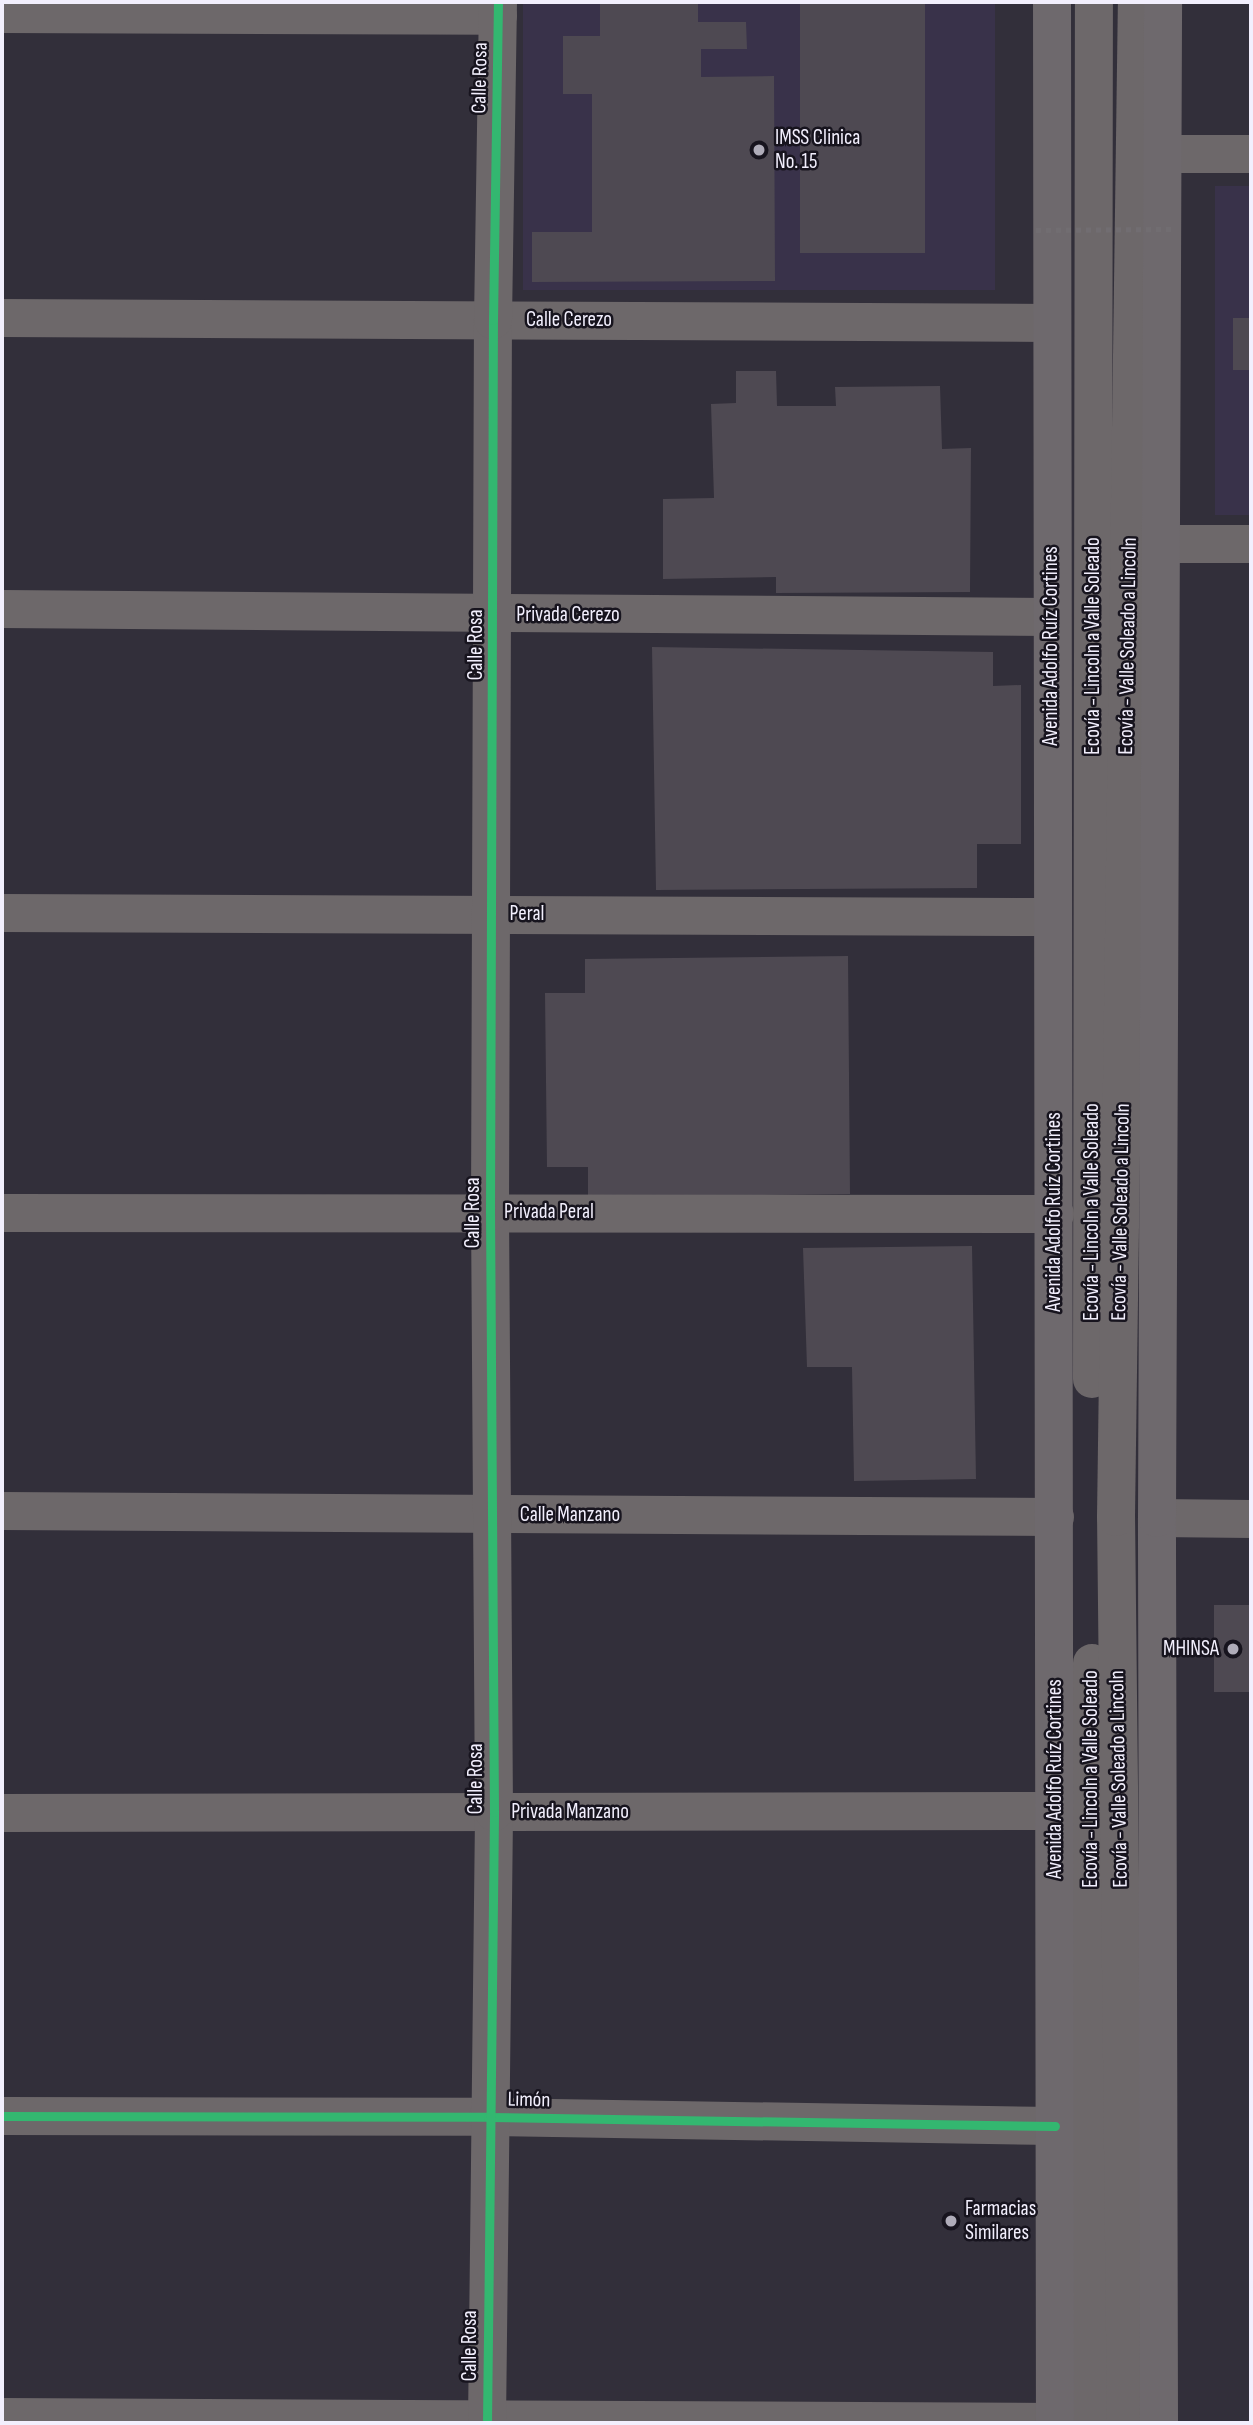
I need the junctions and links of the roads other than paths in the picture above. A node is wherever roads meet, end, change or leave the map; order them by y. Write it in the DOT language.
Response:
graph roads {
  1 [pos="1052,2"];
  2 [pos="1094,2"];
  3 [pos="1138,2"];
  4 [pos="1163,2"];
  5 [pos="498,9"];
  6 [pos="2,14"];
  7 [pos="1162,153"];
  8 [pos="1251,155"];
  9 [pos="2,318"];
  10 [pos="493,320"];
  11 [pos="1052,323"];
  12 [pos="1160,544"];
  13 [pos="1251,544"];
  14 [pos="2,609"];
  15 [pos="494,615"];
  16 [pos="1051,617"];
  17 [pos="2,913"];
  18 [pos="491,914"];
  19 [pos="1052,917"];
  20 [pos="491,1212"];
  21 [pos="2,1213"];
  22 [pos="1055,1214"];
  23 [pos="2,1511"];
  24 [pos="493,1514"];
  25 [pos="1055,1517"];
  26 [pos="1157,1518"];
  27 [pos="1251,1519"];
  28 [pos="1055,1811"];
  29 [pos="494,1812"];
  30 [pos="2,1813"];
  31 [pos="2,2116"];
  32 [pos="488,2117"];
  33 [pos="1055,2126"];
  34 [pos="2,2417"];
  35 [pos="487,2421"];
  36 [pos="900,2422"];
  37 [pos="1067,2423"];
  38 [pos="1126,2423"];
  39 [pos="1159,2423"];
  1 -- 11 [label="main road, Avenida Adolfo Ruíz Cortines"];
  2 -- 37 [label="street, Ecovía - Lincoln a Valle Soleado"];
  3 -- 38 [label="street, Ecovía - Valle Soleado a Lincoln"];
  4 -- 7 [label="main road"];
  5 -- 6 [label="street"];
  5 -- 10 [label="street, Calle Rosa"];
  7 -- 8 [label="street"];
  7 -- 12 [label="main road"];
  9 -- 10 [label="street, Calle Cerezo"];
  10 -- 11 [label="street, Calle Cerezo"];
  10 -- 15 [label="street, Calle Rosa"];
  11 -- 16 [label="main road, Avenida Adolfo Ruíz Cortines"];
  12 -- 13 [label="street"];
  12 -- 26 [label="main road"];
  14 -- 15 [label="street, Privada Cerezo"];
  15 -- 16 [label="street, Privada Cerezo"];
  15 -- 18 [label="street, Calle Rosa"];
  16 -- 19 [label="main road, Avenida Adolfo Ruíz Cortines"];
  17 -- 18 [label="street, Peral"];
  18 -- 19 [label="street, Peral"];
  18 -- 20 [label="street, Calle Rosa"];
  19 -- 22 [label="main road, Avenida Adolfo Ruíz Cortines"];
  20 -- 21 [label="street, Privada Peral"];
  20 -- 22 [label="street, Privada Peral"];
  20 -- 24 [label="street, Calle Rosa"];
  22 -- 25 [label="main road, Avenida Adolfo Ruíz Cortines"];
  23 -- 24 [label="street, Calle Manzano"];
  24 -- 25 [label="street, Calle Manzano"];
  24 -- 29 [label="street, Calle Rosa"];
  25 -- 28 [label="main road, Avenida Adolfo Ruíz Cortines"];
  26 -- 27 [label="street"];
  26 -- 39 [label="main road"];
  28 -- 29 [label="street, Privada Manzano"];
  28 -- 33 [label="main road, Avenida Adolfo Ruíz Cortines"];
  29 -- 30 [label="street, Privada Manzano"];
  29 -- 32 [label="street, Calle Rosa"];
  31 -- 32 [label="street, Limón"];
  32 -- 33 [label="street, Limón"];
  32 -- 35 [label="street, Calle Rosa"];
  33 -- 37 [label="main road, Avenida Adolfo Ruíz Cortines"];
  34 -- 35 [label="street"];
  35 -- 36 [label="street"];
  36 -- 37 [label="street"];
}
